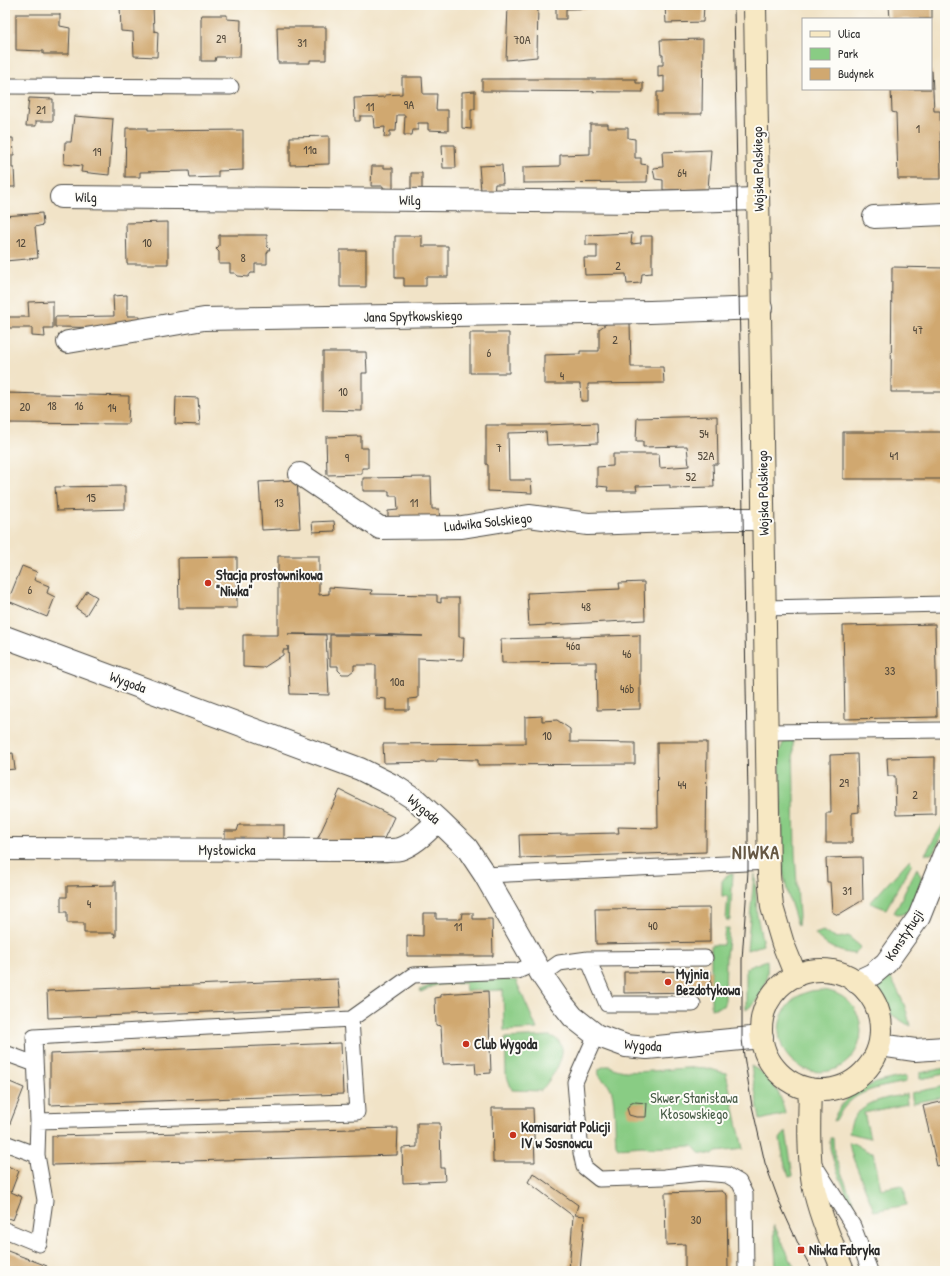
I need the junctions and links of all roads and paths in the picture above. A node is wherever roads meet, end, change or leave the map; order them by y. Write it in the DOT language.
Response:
graph roads {
  1 [pos="756,5"];
  2 [pos="5,86"];
  3 [pos="231,87"];
  4 [pos="61,197"];
  5 [pos="758,199"];
  6 [pos="945,214"];
  7 [pos="874,217"];
  8 [pos="760,308"];
  9 [pos="68,342"];
  10 [pos="300,474"];
  11 [pos="763,519"];
  12 [pos="945,604"];
  13 [pos="765,608"];
  14 [pos="5,636"];
  15 [pos="945,730"];
  16 [pos="767,732"];
  17 [pos="438,820"];
  18 [pos="5,849"];
  19 [pos="945,852"];
  20 [pos="769,862"];
  21 [pos="485,875"];
  22 [pos="705,958"];
  23 [pos="588,959"];
  24 [pos="539,969"];
  25 [pos="796,976"];
  26 [pos="856,982"];
  27 [pos="693,1004"];
  28 [pos="351,1018"];
  29 [pos="596,1035"];
  30 [pos="762,1038"];
  31 [pos="880,1045"];
  32 [pos="945,1048"];
  33 [pos="5,1053"];
  34 [pos="35,1064"];
  35 [pos="810,1089"];
  36 [pos="38,1121"];
  37 [pos="5,1143"];
  38 [pos="37,1155"];
  39 [pos="810,1157"];
  40 [pos="5,1230"];
  41 [pos="746,1271"];
  42 [pos="843,1271"];
  43 [pos="870,1271"];
  1 -- 5 [label="main road, Wojska Polskiego"];
  2 -- 3 [label="lane"];
  4 -- 5 [label="street, Wilg"];
  5 -- 8 [label="main road, Wojska Polskiego"];
  6 -- 7 [label="street"];
  8 -- 9 [label="street, Jana Spytkowskiego"];
  8 -- 11 [label="main road, Wojska Polskiego"];
  10 -- 11 [label="street, Ludwika Solskiego"];
  11 -- 13 [label="main road, Wojska Polskiego"];
  12 -- 13 [label="lane"];
  13 -- 16 [label="main road, Wojska Polskiego"];
  14 -- 17 [label="street, Wygoda"];
  15 -- 16 [label="lane"];
  16 -- 20 [label="main road, Wojska Polskiego"];
  17 -- 18 [label="street, Mysłowicka"];
  17 -- 21 [label="street, Wygoda"];
  19 -- 26 [label="street, Konstytucji"];
  20 -- 21 [label="lane"];
  20 -- 25 [label="main road, Wojska Polskiego"];
  21 -- 24 [label="street, Wygoda"];
  22 -- 23 [label="lane"];
  23 -- 24 [label="lane"];
  23 -- 27 [label="lane"];
  24 -- 28 [label="lane"];
  24 -- 29 [label="street, Wygoda"];
  25 -- 26 [label="main road"];
  25 -- 30 [label="main road"];
  26 -- 31 [label="main road"];
  28 -- 34 [label="lane"];
  28 -- 36 [label="lane"];
  29 -- 30 [label="street, Wygoda"];
  29 -- 41 [label="lane"];
  30 -- 35 [label="main road"];
  31 -- 32 [label="street"];
  31 -- 35 [label="main road"];
  33 -- 34 [label="lane"];
  34 -- 36 [label="lane"];
  35 -- 39 [label="main road"];
  36 -- 38 [label="lane"];
  37 -- 38 [label="lane"];
  38 -- 40 [label="lane"];
  39 -- 42 [label="main road"];
  39 -- 43 [label="lane"];
}
